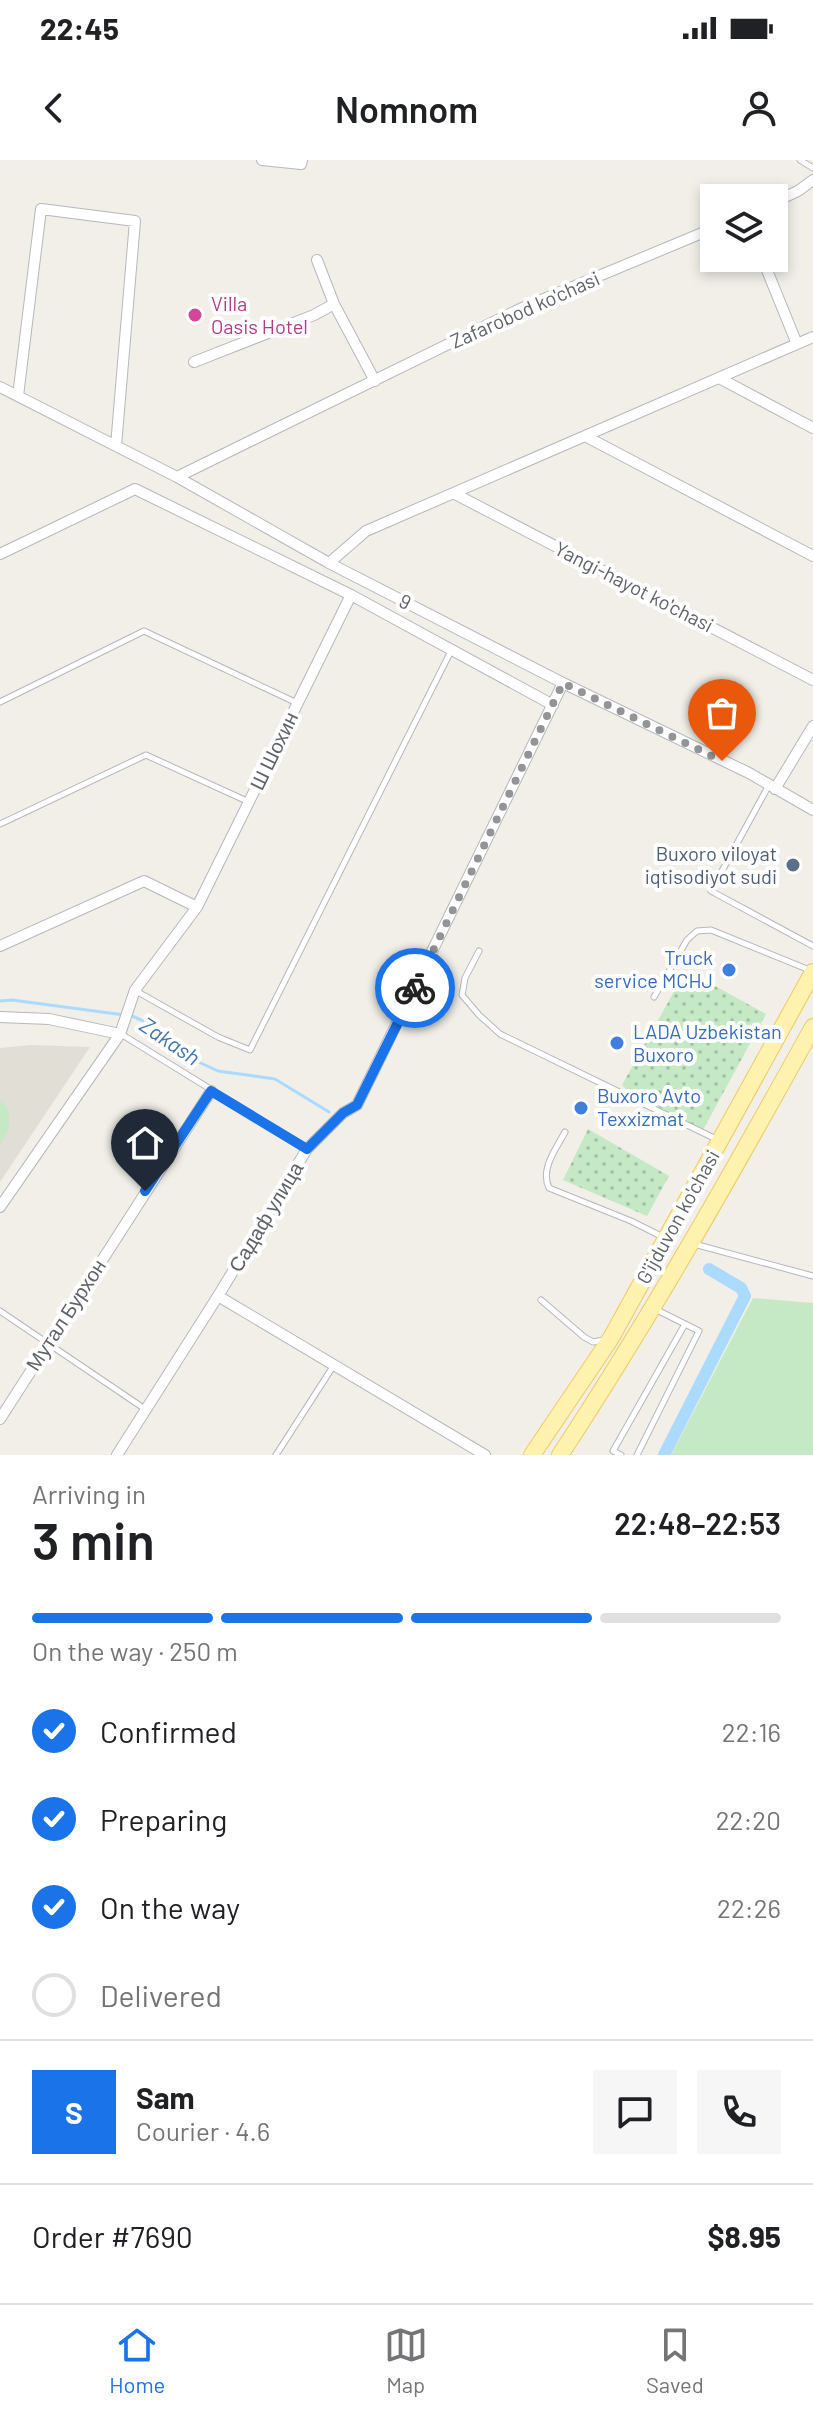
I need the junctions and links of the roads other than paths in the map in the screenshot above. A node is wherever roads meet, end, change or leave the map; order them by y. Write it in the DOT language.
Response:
graph roads {
  1 [pos="262,160"];
  2 [pos="302,160"];
  3 [pos="800,160"];
  4 [pos="813,168"];
  5 [pos="813,180"];
  6 [pos="788,196"];
  7 [pos="700,234"];
  8 [pos="317,260"];
  9 [pos="768,272"];
  10 [pos="334,304"];
  11 [pos="813,337"];
  12 [pos="797,344"];
  13 [pos="194,362"];
  14 [pos="721,379"];
  15 [pos="375,381"];
  16 [pos="0,387"];
  17 [pos="18,396"];
  18 [pos="813,428"];
  19 [pos="585,436"];
  20 [pos="116,446"];
  21 [pos="177,477"];
  22 [pos="455,494"];
  23 [pos="0,554"];
  24 [pos="813,556"];
  25 [pos="329,563"];
  26 [pos="351,595"];
  27 [pos="453,649"];
  28 [pos="813,680"];
  29 [pos="563,683"];
  30 [pos="0,702"];
  31 [pos="297,703"];
  32 [pos="553,705"];
  33 [pos="813,726"];
  34 [pos="772,787"];
  35 [pos="249,802"];
  36 [pos="813,810"];
  37 [pos="0,824"];
  38 [pos="197,907"];
  39 [pos="0,946"];
  40 [pos="813,946"];
  41 [pos="479,951"];
  42 [pos="813,972"];
  43 [pos="135,990"];
  44 [pos="654,997"];
  45 [pos="0,1017"];
  46 [pos="813,1027"];
  47 [pos="120,1034"];
  48 [pos="211,1091"];
  49 [pos="565,1132"];
  50 [pos="720,1142"];
  51 [pos="307,1149"];
  52 [pos="0,1207"];
  53 [pos="666,1239"];
  54 [pos="693,1243"];
  55 [pos="813,1276"];
  56 [pos="218,1296"];
  57 [pos="541,1300"];
  58 [pos="654,1308"];
  59 [pos="0,1311"];
  60 [pos="685,1324"];
  61 [pos="611,1338"];
  62 [pos="593,1342"];
  63 [pos="47,1343"];
  64 [pos="597,1359"];
  65 [pos="334,1365"];
  66 [pos="146,1409"];
  67 [pos="0,1419"];
  68 [pos="117,1455"];
  69 [pos="276,1455"];
  70 [pos="485,1455"];
  71 [pos="532,1455"];
  72 [pos="560,1455"];
  73 [pos="621,1455"];
  74 [pos="637,1455"];
  1 -- 2 [label="street"];
  3 -- 4 [label="lane"];
  5 -- 6 [label="street"];
  7 -- 15 [label="street, Zafarobod ko'chasi"];
  8 -- 10 [label="street"];
  9 -- 12 [label="street"];
  10 -- 13 [label="street"];
  10 -- 15 [label="street"];
  11 -- 12 [label="street"];
  12 -- 14 [label="street"];
  14 -- 18 [label="street"];
  14 -- 19 [label="street"];
  15 -- 21 [label="street, Zafarobod ko'chasi"];
  16 -- 17 [label="street, 9"];
  17 -- 20 [label="street, 9"];
  17 -- 20 [label="street"];
  19 -- 22 [label="street"];
  19 -- 24 [label="street"];
  20 -- 21 [label="street, 9"];
  21 -- 25 [label="street, 9"];
  22 -- 25 [label="street"];
  22 -- 28 [label="street, Yangi-hayot ko'chasi"];
  23 -- 26 [label="street"];
  25 -- 29 [label="street, 9"];
  26 -- 27 [label="street"];
  26 -- 31 [label="street, Ш Шохин"];
  27 -- 32 [label="street"];
  27 -- 43 [label="lane"];
  29 -- 32 [label="street, Садаф улица"];
  29 -- 34 [label="street, 9"];
  30 -- 31 [label="lane"];
  31 -- 35 [label="street, Ш Шохин"];
  32 -- 51 [label="street, Садаф улица"];
  33 -- 34 [label="street"];
  34 -- 36 [label="street, 9"];
  34 -- 40 [label="lane"];
  35 -- 37 [label="lane"];
  35 -- 38 [label="street, Ш Шохин"];
  38 -- 39 [label="street"];
  38 -- 43 [label="street, Ш Шохин"];
  41 -- 50 [label="lane"];
  42 -- 44 [label="lane"];
  42 -- 50 [label="main road, G'ijduvon ko'chasi"];
  43 -- 47 [label="street, Ш Шохин"];
  45 -- 47 [label="street"];
  46 -- 54 [label="main road, G'ijduvon ko'chasi"];
  47 -- 48 [label="lane"];
  47 -- 52 [label="street"];
  48 -- 51 [label="lane"];
  48 -- 63 [label="street, Мутал Бурхон"];
  49 -- 53 [label="lane"];
  50 -- 53 [label="main road, G'ijduvon ko'chasi"];
  51 -- 56 [label="street, Садаф улица"];
  53 -- 61 [label="main road, G'ijduvon ko'chasi"];
  54 -- 55 [label="lane"];
  54 -- 58 [label="main road, G'ijduvon ko'chasi"];
  56 -- 65 [label="street"];
  56 -- 66 [label="street, Садаф улица"];
  57 -- 62 [label="lane"];
  58 -- 60 [label="lane"];
  58 -- 72 [label="main road, G'ijduvon ko'chasi"];
  59 -- 63 [label="lane"];
  60 -- 73 [label="lane"];
  60 -- 74 [label="lane"];
  61 -- 62 [label="lane"];
  61 -- 64 [label="main road, G'ijduvon ko'chasi"];
  62 -- 64 [label="lane"];
  63 -- 66 [label="lane"];
  63 -- 67 [label="street, Мутал Бурхон"];
  64 -- 71 [label="main road, G'ijduvon ko'chasi"];
  65 -- 69 [label="lane"];
  65 -- 70 [label="street"];
  66 -- 68 [label="street, Садаф улица"];
}
